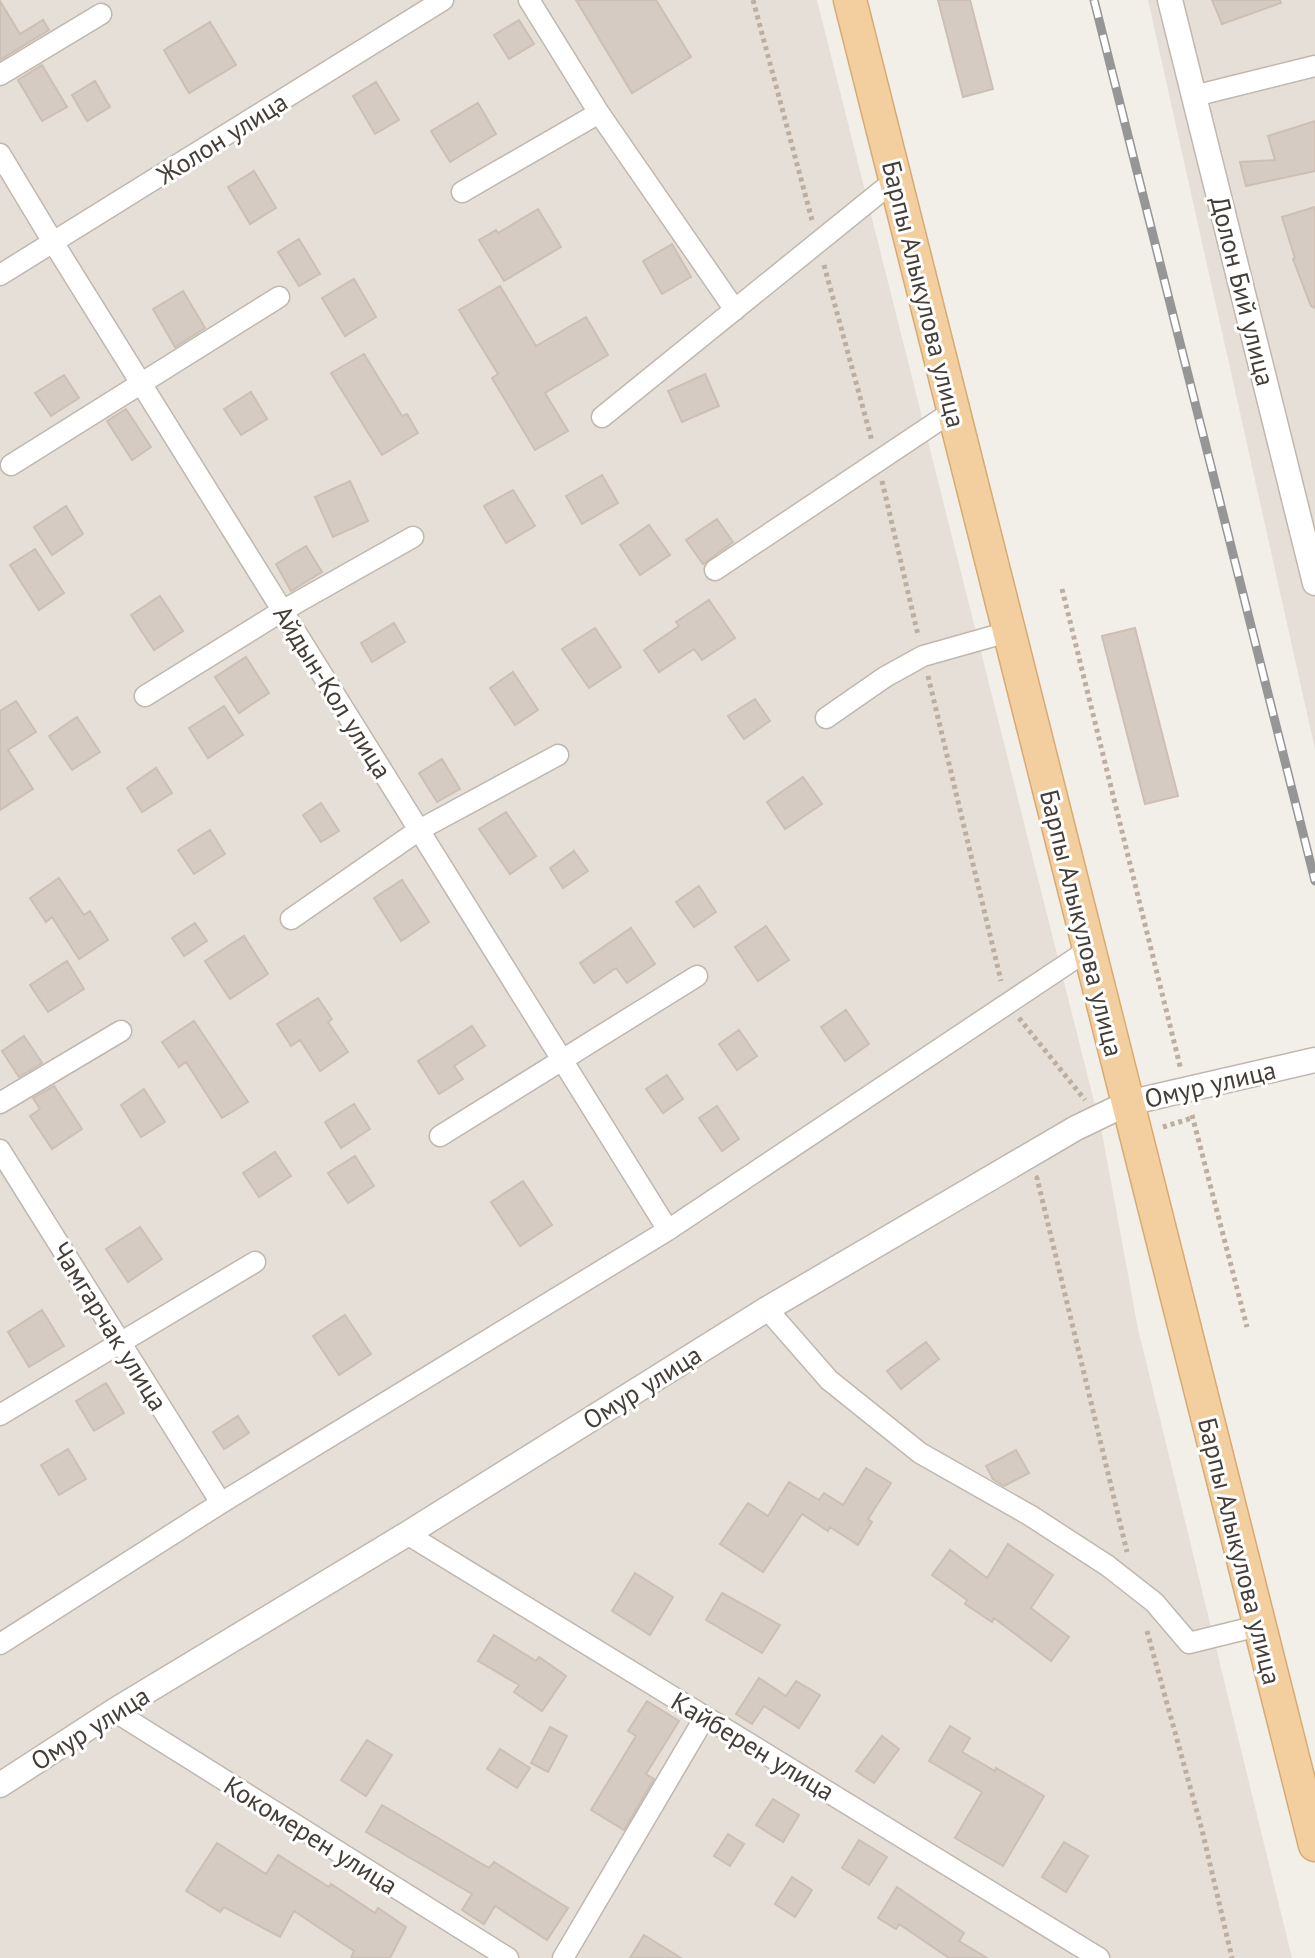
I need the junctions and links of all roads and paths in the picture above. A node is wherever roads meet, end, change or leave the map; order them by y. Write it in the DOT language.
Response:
graph roads {
  1 [pos="443,0"];
  2 [pos="529,0"];
  3 [pos="753,0"];
  4 [pos="850,0"];
  5 [pos="1170,0"];
  6 [pos="101,14"];
  7 [pos="1315,66"];
  8 [pos="0,75"];
  9 [pos="1194,96"];
  10 [pos="599,113"];
  11 [pos="0,154"];
  12 [pos="895,180"];
  13 [pos="462,192"];
  14 [pos="53,242"];
  15 [pos="818,243"];
  16 [pos="0,275"];
  17 [pos="279,297"];
  18 [pos="735,310"];
  19 [pos="140,383"];
  20 [pos="953,411"];
  21 [pos="602,417"];
  22 [pos="877,461"];
  23 [pos="11,465"];
  24 [pos="413,537"];
  25 [pos="715,570"];
  26 [pos="1315,583"];
  27 [pos="1062,589"];
  28 [pos="282,611"];
  29 [pos="1008,632"];
  30 [pos="923,656"];
  31 [pos="145,696"];
  32 [pos="826,718"];
  33 [pos="558,755"];
  34 [pos="419,830"];
  35 [pos="291,919"];
  36 [pos="1088,950"];
  37 [pos="697,976"];
  38 [pos="1007,1004"];
  39 [pos="121,1031"];
  40 [pos="562,1060"];
  41 [pos="1315,1060"];
  42 [pos="1185,1090"];
  43 [pos="0,1103"];
  44 [pos="1128,1103"];
  45 [pos="1089,1122"];
  46 [pos="440,1136"];
  47 [pos="0,1150"];
  48 [pos="668,1230"];
  49 [pos="255,1262"];
  50 [pos="767,1309"];
  51 [pos="1247,1327"];
  52 [pos="120,1342"];
  53 [pos="0,1415"];
  54 [pos="221,1503"];
  55 [pos="407,1534"];
  56 [pos="1258,1626"];
  57 [pos="0,1644"];
  58 [pos="114,1711"];
  59 [pos="705,1717"];
  60 [pos="0,1785"];
  61 [pos="1315,1845"];
  62 [pos="508,1958"];
  63 [pos="563,1958"];
  64 [pos="1099,1958"];
  1 -- 14 [label="street, Жолон улица"];
  2 -- 10 [label="street"];
  3 -- 15 [label="path"];
  4 -- 12 [label="main road, Барпы Алыкулова улица"];
  5 -- 9 [label="street, Долон Бий улица"];
  6 -- 8 [label="street"];
  7 -- 9 [label="street"];
  9 -- 26 [label="street, Долон Бий улица"];
  10 -- 13 [label="street"];
  10 -- 18 [label="street"];
  11 -- 14 [label="street, Айдын-Кол улица"];
  12 -- 15 [label="street"];
  12 -- 20 [label="main road, Барпы Алыкулова улица"];
  14 -- 16 [label="street, Жолон улица"];
  14 -- 19 [label="street, Айдын-Кол улица"];
  15 -- 18 [label="street"];
  15 -- 22 [label="path"];
  17 -- 19 [label="street"];
  18 -- 21 [label="street"];
  19 -- 23 [label="street"];
  19 -- 28 [label="street, Айдын-Кол улица"];
  20 -- 22 [label="street"];
  20 -- 29 [label="main road, Барпы Алыкулова улица"];
  22 -- 25 [label="street"];
  22 -- 30 [label="path"];
  24 -- 28 [label="street"];
  27 -- 42 [label="path"];
  28 -- 31 [label="street"];
  28 -- 34 [label="street, Айдын-Кол улица"];
  29 -- 30 [label="street"];
  29 -- 36 [label="main road, Барпы Алыкулова улица"];
  30 -- 32 [label="street"];
  30 -- 38 [label="path"];
  33 -- 34 [label="street"];
  34 -- 35 [label="street"];
  34 -- 40 [label="street, Айдын-Кол улица"];
  36 -- 38 [label="street"];
  36 -- 44 [label="main road, Барпы Алыкулова улица"];
  37 -- 40 [label="street"];
  38 -- 45 [label="path"];
  38 -- 48 [label="street"];
  39 -- 43 [label="street"];
  40 -- 46 [label="street"];
  40 -- 48 [label="street, Айдын-Кол улица"];
  41 -- 42 [label="street, Омур улица"];
  42 -- 44 [label="street, Омур улица"];
  42 -- 51 [label="path"];
  44 -- 45 [label="street, Омур улица"];
  44 -- 56 [label="main road, Барпы Алыкулова улица"];
  45 -- 50 [label="street, Омур улица"];
  47 -- 52 [label="street, Чамгарчак улица"];
  48 -- 54 [label="street"];
  49 -- 52 [label="street"];
  50 -- 55 [label="street, Омур улица"];
  50 -- 56 [label="street"];
  52 -- 53 [label="street"];
  52 -- 54 [label="street, Чамгарчак улица"];
  54 -- 57 [label="street"];
  55 -- 58 [label="street, Омур улица"];
  55 -- 59 [label="street, Кайберен улица"];
  56 -- 61 [label="main road, Барпы Алыкулова улица"];
  58 -- 60 [label="street, Омур улица"];
  58 -- 62 [label="street, Кокомерен улица"];
  59 -- 63 [label="street"];
  59 -- 64 [label="street, Кайберен улица"];
}
